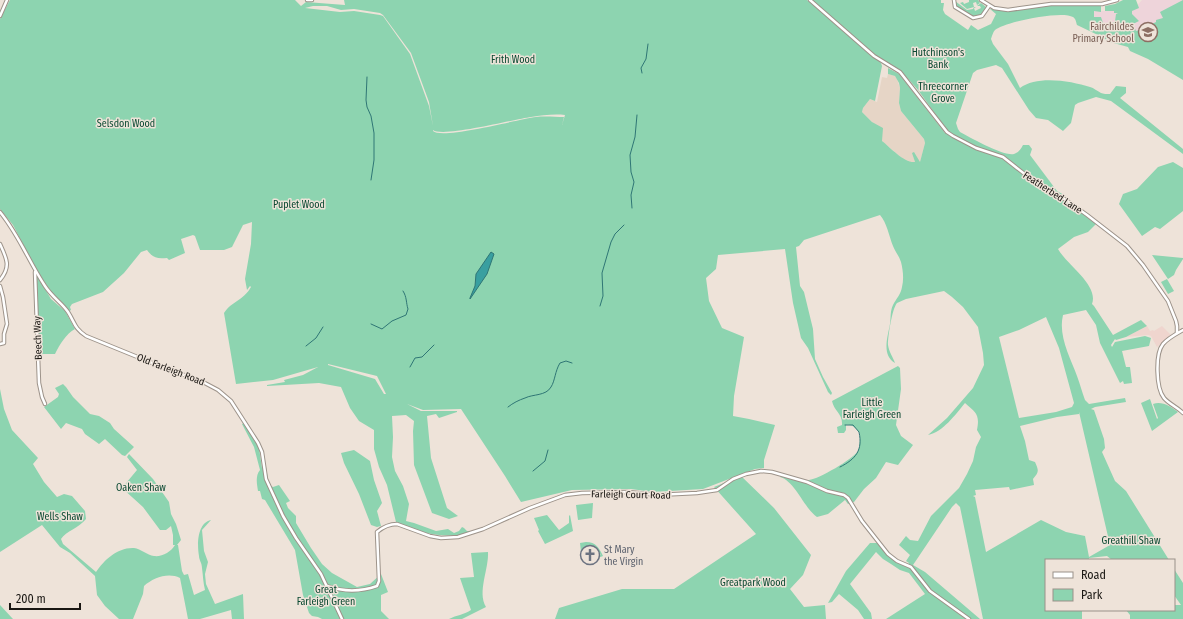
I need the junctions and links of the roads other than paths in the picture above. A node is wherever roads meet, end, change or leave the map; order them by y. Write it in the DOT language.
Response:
graph roads {
  1 [pos="7,0"];
  2 [pos="307,0"];
  3 [pos="312,0"];
  4 [pos="810,0"];
  5 [pos="954,0"];
  6 [pos="980,0"];
  7 [pos="1117,0"];
  8 [pos="1091,2"];
  9 [pos="989,6"];
  10 [pos="0,16"];
  11 [pos="0,212"];
  12 [pos="0,244"];
  13 [pos="34,270"];
  14 [pos="0,280"];
  15 [pos="0,286"];
  16 [pos="1177,326"];
  17 [pos="1183,330"];
  18 [pos="1177,333"];
  19 [pos="0,344"];
  20 [pos="45,404"];
  21 [pos="1183,413"];
  22 [pos="327,586"];
  23 [pos="334,588"];
  24 [pos="331,594"];
  25 [pos="342,619"];
  26 [pos="969,619"];
  1 -- 10 [label="street"];
  2 -- 3 [label="street"];
  4 -- 16 [label="street, Featherbed Lane"];
  5 -- 9 [label="street"];
  6 -- 9 [label="street"];
  7 -- 8 [label="street"];
  8 -- 9 [label="street"];
  11 -- 13 [label="street, Old Farleigh Road"];
  12 -- 14 [label="street"];
  13 -- 20 [label="street, Beech Way"];
  13 -- 22 [label="street, Old Farleigh Road"];
  15 -- 19 [label="street"];
  16 -- 17 [label="street"];
  16 -- 18 [label="street, Featherbed Lane"];
  17 -- 18 [label="street"];
  18 -- 21 [label="street"];
  22 -- 23 [label="street, Farleigh Court Road"];
  22 -- 24 [label="street, Old Farleigh Road"];
  23 -- 24 [label="street"];
  23 -- 26 [label="street, Farleigh Court Road"];
  24 -- 25 [label="street, Old Farleigh Road"];
}
